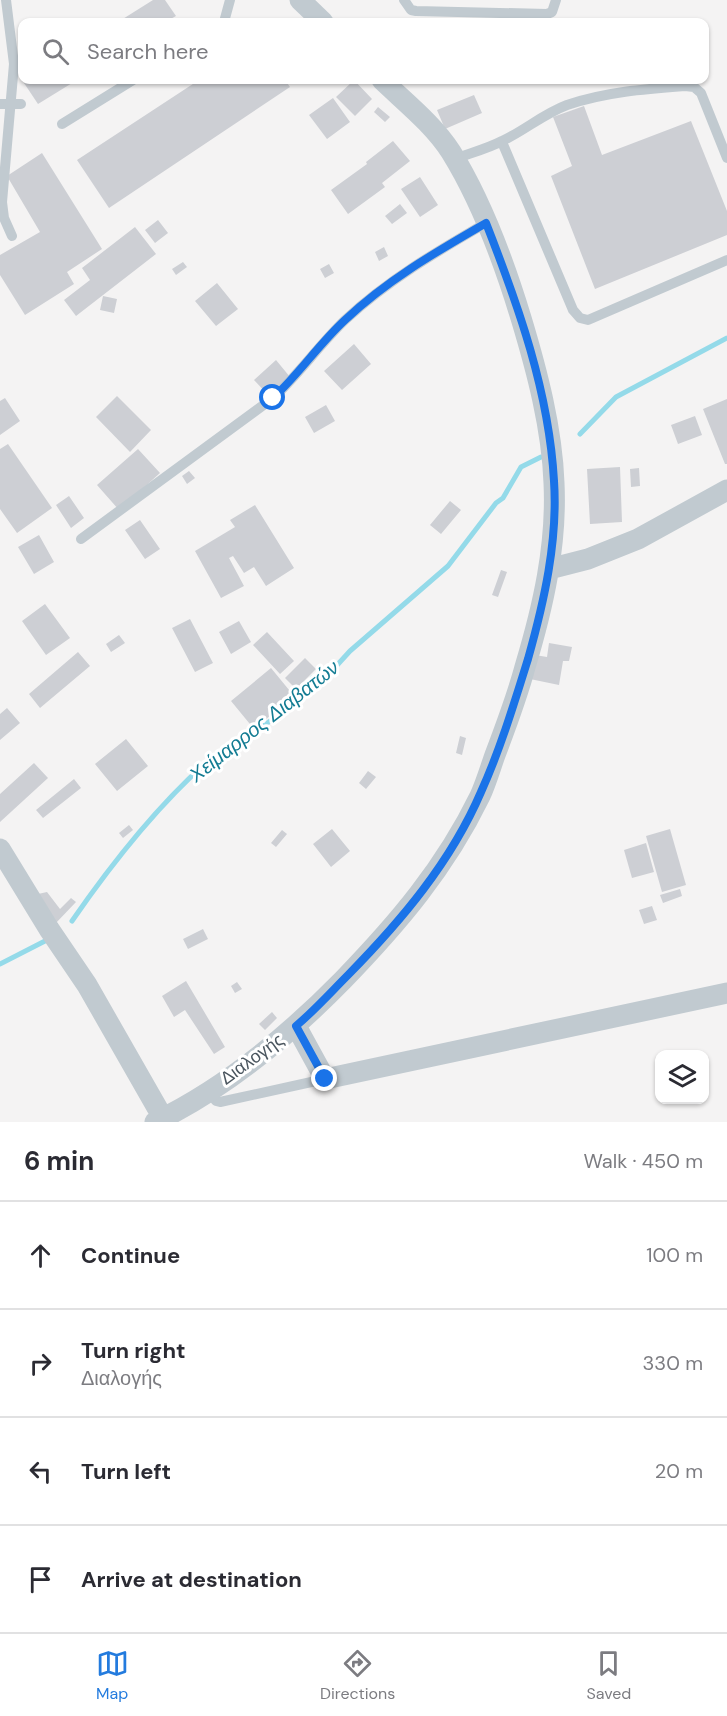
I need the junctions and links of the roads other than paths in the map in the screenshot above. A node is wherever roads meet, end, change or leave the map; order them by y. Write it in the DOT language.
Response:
graph roads {
  1 [pos="6,0"];
  2 [pos="230,0"];
  3 [pos="300,0"];
  4 [pos="404,0"];
  5 [pos="556,0"];
  6 [pos="225,18"];
  7 [pos="319,18"];
  8 [pos="127,84"];
  9 [pos="386,84"];
  10 [pos="10,104"];
  11 [pos="62,124"];
  12 [pos="502,142"];
  13 [pos="727,158"];
  14 [pos="454,159"];
  15 [pos="486,223"];
  16 [pos="12,236"];
  17 [pos="727,260"];
  18 [pos="727,490"];
  19 [pos="81,539"];
  20 [pos="549,569"];
  21 [pos="0,849"];
  22 [pos="727,993"];
  23 [pos="296,1026"];
  24 [pos="325,1079"];
  25 [pos="208,1091"];
  26 [pos="159,1120"];
  1 -- 10 [label="lane"];
  2 -- 6 [label="lane"];
  3 -- 7 [label="street"];
  4 -- 5 [label="lane"];
  8 -- 11 [label="lane"];
  9 -- 14 [label="street, Διαλογής"];
  10 -- 16 [label="lane"];
  12 -- 13 [label="lane"];
  12 -- 14 [label="lane"];
  12 -- 17 [label="lane"];
  14 -- 15 [label="street, Διαλογής"];
  15 -- 19 [label="lane"];
  15 -- 20 [label="street, Διαλογής"];
  18 -- 20 [label="street"];
  20 -- 23 [label="street, Διαλογής"];
  21 -- 26 [label="street"];
  22 -- 24 [label="street"];
  23 -- 24 [label="street"];
  23 -- 25 [label="street, Διαλογής"];
  24 -- 25 [label="lane"];
  25 -- 26 [label="street, Διαλογής"];
}
